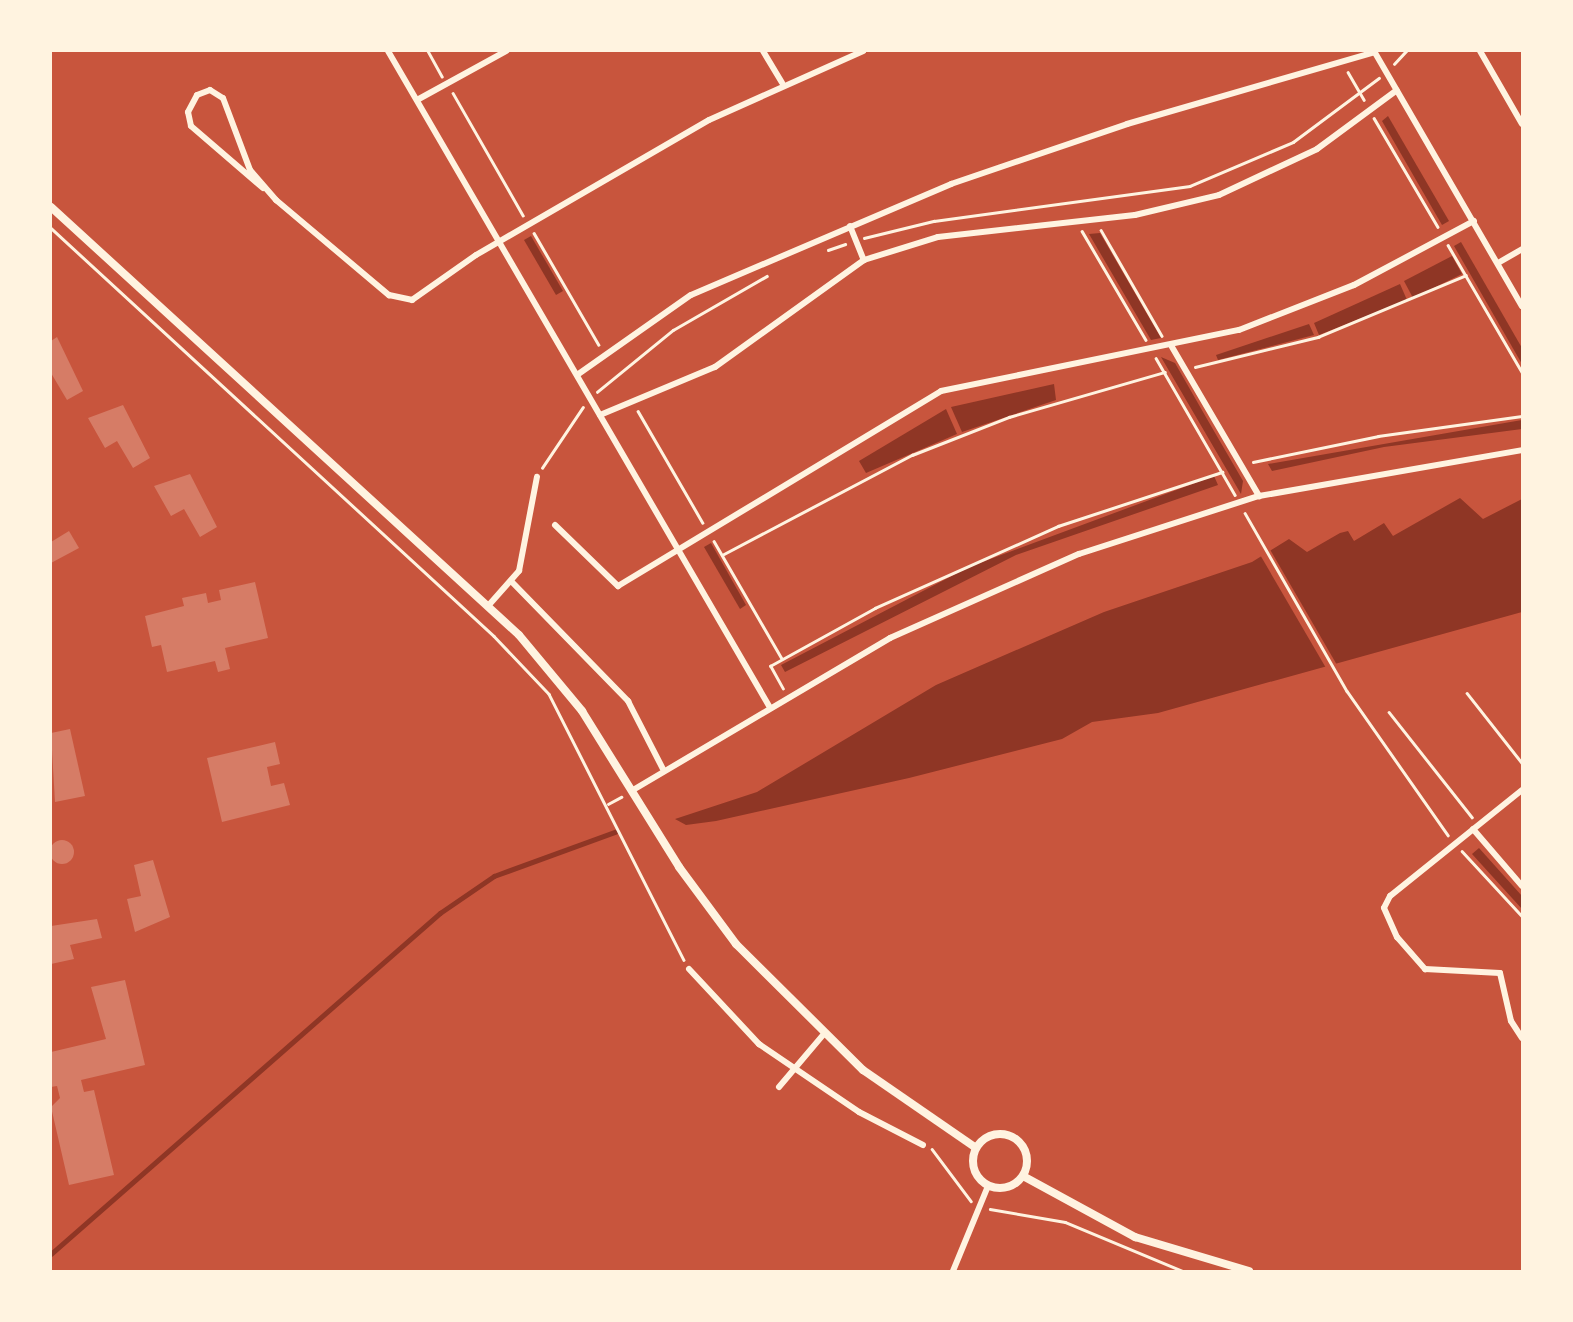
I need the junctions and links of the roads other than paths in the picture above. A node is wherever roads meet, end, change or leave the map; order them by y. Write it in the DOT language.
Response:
graph roads {
  1 [pos="388,51"];
  2 [pos="506,51"];
  3 [pos="763,51"];
  4 [pos="863,51"];
  5 [pos="1480,51"];
  6 [pos="1375,52"];
  7 [pos="782,83"];
  8 [pos="1397,90"];
  9 [pos="417,100"];
  10 [pos="1522,124"];
  11 [pos="263,188"];
  12 [pos="51,207"];
  13 [pos="1474,221"];
  14 [pos="850,226"];
  15 [pos="499,242"];
  16 [pos="1522,249"];
  17 [pos="864,261"];
  18 [pos="1498,263"];
  19 [pos="1522,306"];
  20 [pos="1171,348"];
  21 [pos="577,375"];
  22 [pos="600,415"];
  23 [pos="1522,450"];
  24 [pos="537,477"];
  25 [pos="1259,496"];
  26 [pos="555,525"];
  27 [pos="679,550"];
  28 [pos="511,581"];
  29 [pos="488,606"];
  30 [pos="769,706"];
  31 [pos="663,769"];
  32 [pos="633,790"];
  33 [pos="1522,790"];
  34 [pos="1476,827"];
  35 [pos="1522,886"];
  36 [pos="689,969"];
  37 [pos="823,1035"];
  38 [pos="1522,1038"];
  39 [pos="794,1069"];
  40 [pos="779,1087"];
  41 [pos="923,1145"];
  42 [pos="976,1148"];
  43 [pos="1023,1176"];
  44 [pos="988,1186"];
  45 [pos="953,1271"];
  46 [pos="1249,1271"];
  1 -- 9 [label="street"];
  2 -- 9 [label="street"];
  3 -- 7 [label="street"];
  4 -- 7 [label="street"];
  5 -- 10 [label="street"];
  6 -- 8 [label="street"];
  6 -- 14 [label="street"];
  7 -- 15 [label="street"];
  8 -- 13 [label="street"];
  8 -- 17 [label="street"];
  9 -- 15 [label="street"];
  11 -- 11 [label="street"];
  11 -- 15 [label="street"];
  12 -- 29 [label="street"];
  13 -- 18 [label="street"];
  13 -- 20 [label="street"];
  14 -- 17 [label="street"];
  14 -- 21 [label="street"];
  15 -- 21 [label="street"];
  16 -- 18 [label="street"];
  17 -- 22 [label="street"];
  18 -- 19 [label="street"];
  20 -- 25 [label="street"];
  20 -- 27 [label="street"];
  21 -- 22 [label="street"];
  22 -- 27 [label="street"];
  23 -- 25 [label="street"];
  24 -- 28 [label="street"];
  25 -- 30 [label="street"];
  26 -- 27 [label="street"];
  27 -- 30 [label="street"];
  28 -- 29 [label="street"];
  28 -- 31 [label="street"];
  29 -- 32 [label="street"];
  30 -- 31 [label="street"];
  31 -- 32 [label="street"];
  32 -- 37 [label="street"];
  33 -- 34 [label="street"];
  34 -- 35 [label="street"];
  34 -- 38 [label="street"];
  36 -- 39 [label="street"];
  37 -- 39 [label="street"];
  37 -- 42 [label="street"];
  39 -- 40 [label="street"];
  39 -- 41 [label="street"];
  42 -- 43 [label="street"];
  42 -- 44 [label="street"];
  43 -- 44 [label="street"];
  43 -- 46 [label="street"];
  44 -- 45 [label="street"];
}
